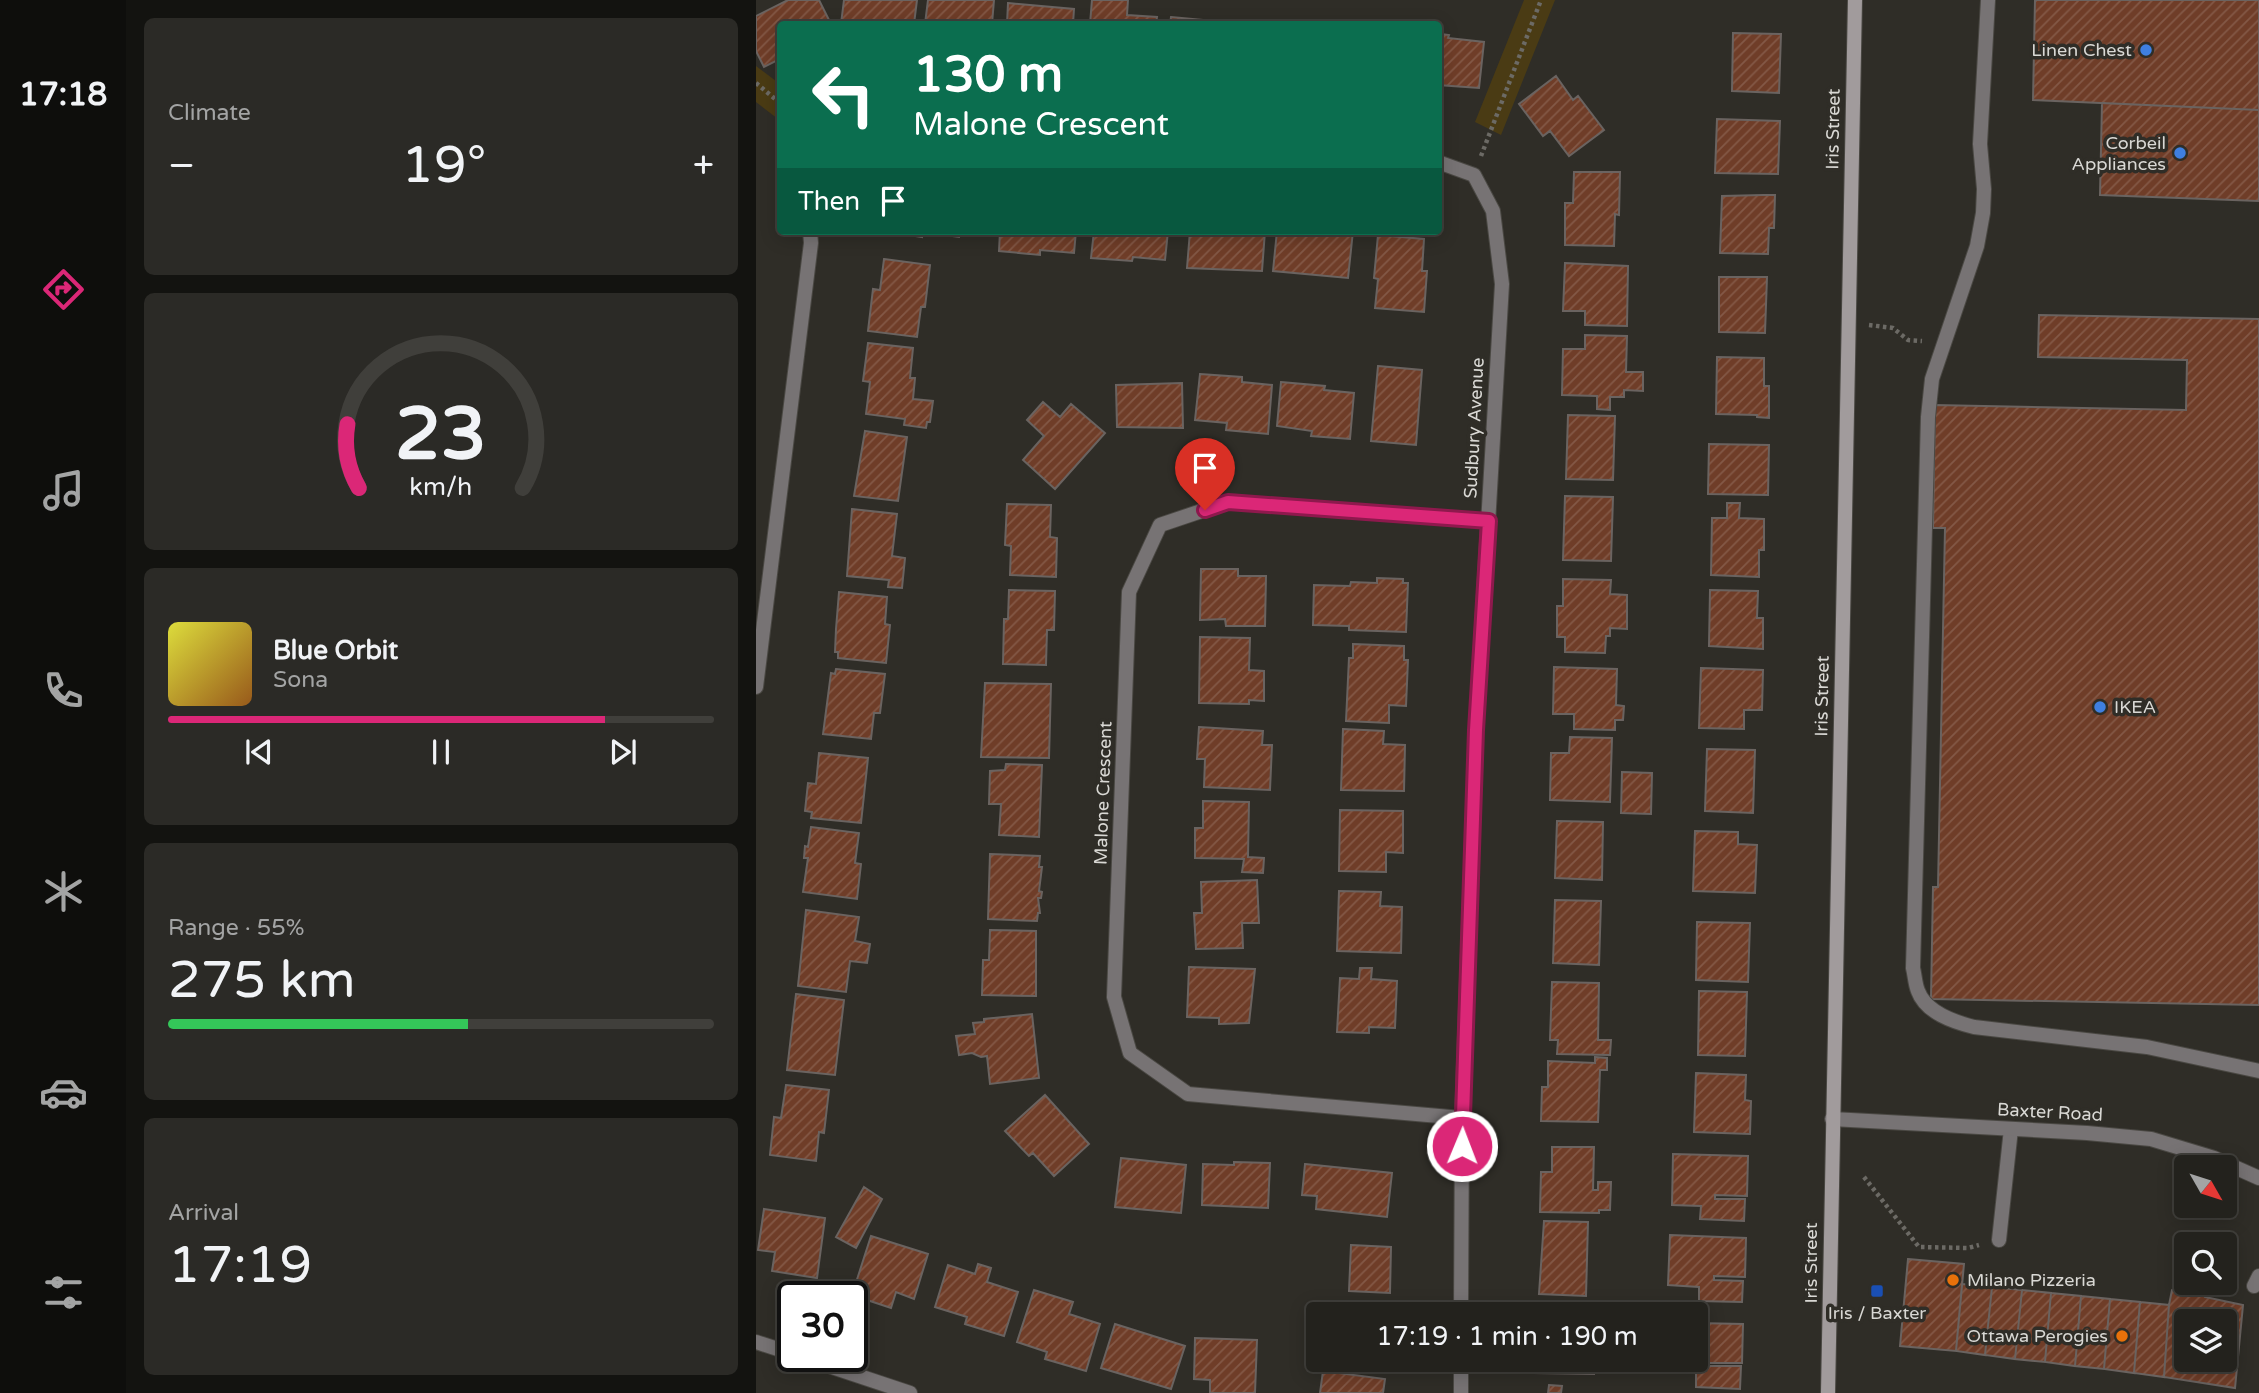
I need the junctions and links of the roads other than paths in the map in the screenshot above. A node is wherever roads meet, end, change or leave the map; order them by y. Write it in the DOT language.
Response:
graph roads {
  1 [pos="1855,0"];
  2 [pos="1988,0"];
  3 [pos="1442,163"];
  4 [pos="810,235"];
  5 [pos="1489,521"];
  6 [pos="756,687"];
  7 [pos="2259,1071"];
  8 [pos="1462,1118"];
  9 [pos="1832,1119"];
  10 [pos="2011,1129"];
  11 [pos="2259,1178"];
  12 [pos="1999,1240"];
  13 [pos="1461,1302"];
  14 [pos="756,1342"];
  15 [pos="777,1349"];
  16 [pos="847,1372"];
  17 [pos="1461,1372"];
  18 [pos="910,1393"];
  19 [pos="1461,1393"];
  20 [pos="1828,1393"];
  1 -- 9 [label="street, Iris Street"];
  2 -- 7 [label="street"];
  3 -- 5 [label="street, Sudbury Avenue"];
  4 -- 6 [label="street"];
  5 -- 8 [label="street, Sudbury Avenue"];
  5 -- 8 [label="street, Malone Crescent"];
  8 -- 13 [label="street, Sudbury Avenue"];
  9 -- 10 [label="street, Baxter Road"];
  9 -- 20 [label="street, Iris Street"];
  10 -- 11 [label="street, Baxter Road"];
  10 -- 12 [label="street"];
  14 -- 15 [label="street"];
  16 -- 18 [label="street"];
  17 -- 19 [label="street"];
}
